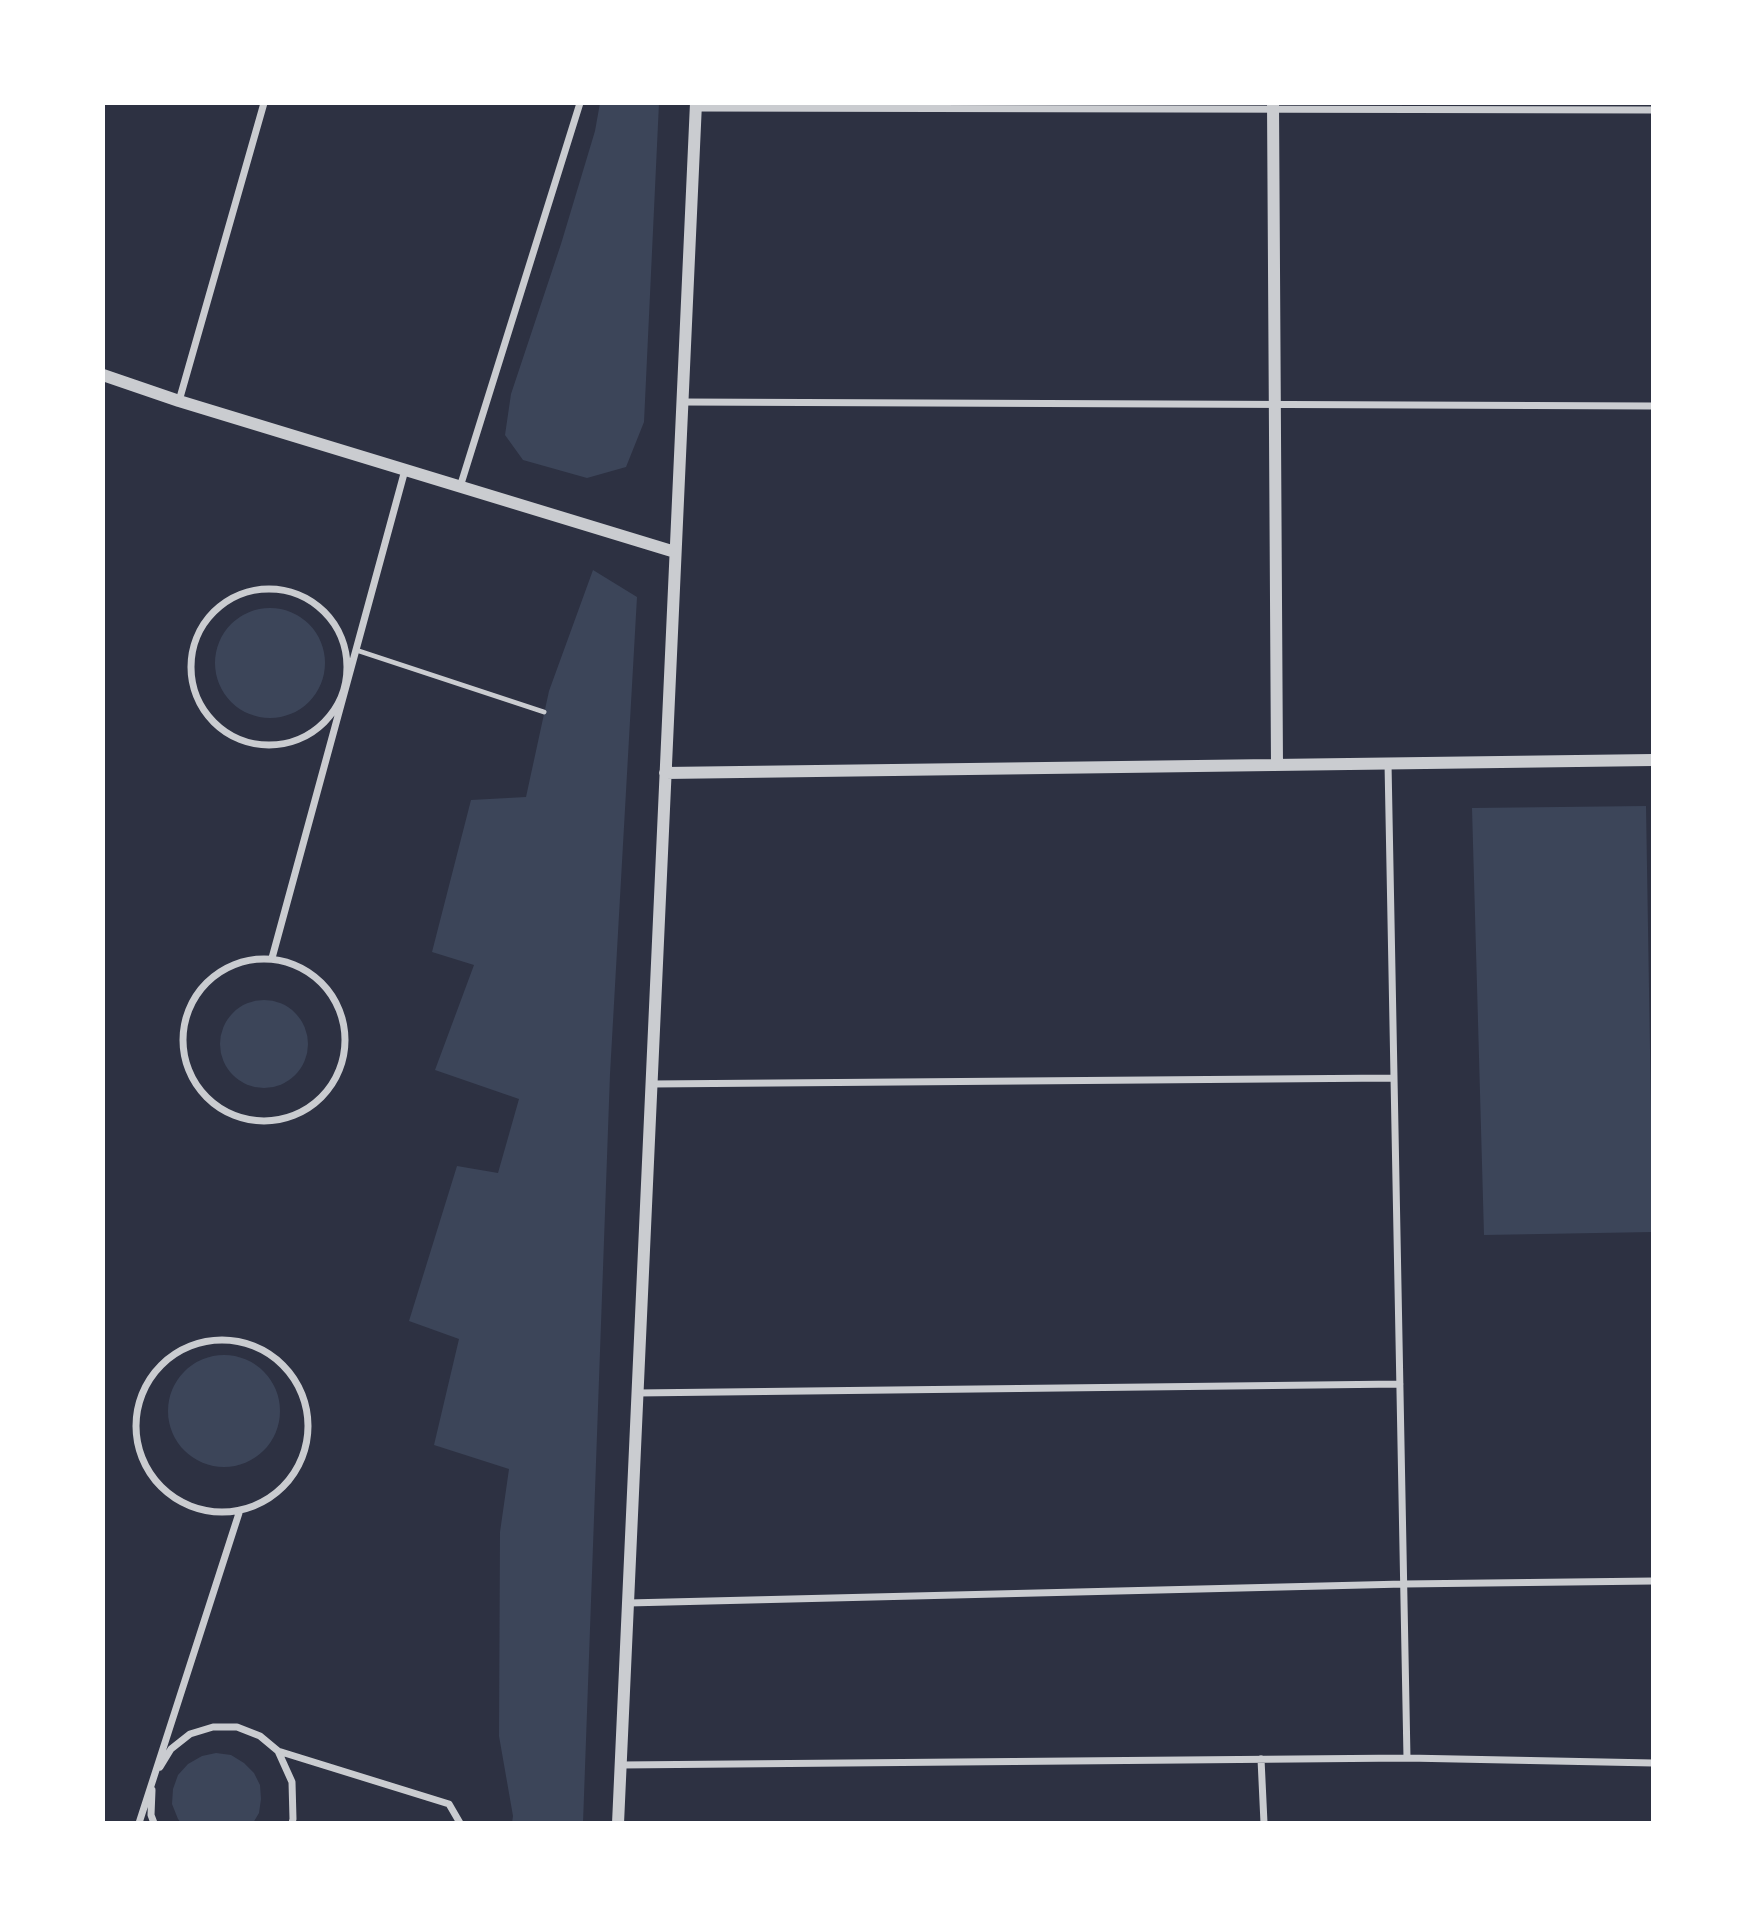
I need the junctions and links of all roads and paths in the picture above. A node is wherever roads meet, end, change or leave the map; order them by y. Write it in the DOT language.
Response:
graph roads {
  1 [pos="264,103"];
  2 [pos="580,103"];
  3 [pos="695,106"];
  4 [pos="1273,106"];
  5 [pos="1653,110"];
  6 [pos="103,375"];
  7 [pos="179,401"];
  8 [pos="682,402"];
  9 [pos="1275,405"];
  10 [pos="1653,407"];
  11 [pos="405,470"];
  12 [pos="460,487"];
  13 [pos="675,552"];
  14 [pos="356,650"];
  15 [pos="343,696"];
  16 [pos="544,712"];
  17 [pos="1653,760"];
  18 [pos="1388,763"];
  19 [pos="1277,765"];
  20 [pos="665,773"];
  21 [pos="272,958"];
  22 [pos="1394,1079"];
  23 [pos="652,1084"];
  24 [pos="1400,1384"];
  25 [pos="637,1393"];
  26 [pos="240,1510"];
  27 [pos="1653,1581"];
  28 [pos="1404,1584"];
  29 [pos="628,1603"];
  30 [pos="278,1751"];
  31 [pos="1407,1758"];
  32 [pos="1261,1759"];
  33 [pos="1653,1763"];
  34 [pos="621,1765"];
  35 [pos="152,1780"];
  36 [pos="139,1823"];
  37 [pos="154,1823"];
  38 [pos="292,1823"];
  39 [pos="460,1823"];
  40 [pos="618,1823"];
  41 [pos="1264,1823"];
  1 -- 7 [label="street"];
  2 -- 12 [label="street"];
  3 -- 4 [label="street"];
  3 -- 8 [label="street"];
  4 -- 5 [label="street"];
  4 -- 9 [label="street"];
  6 -- 7 [label="street"];
  7 -- 11 [label="street"];
  8 -- 9 [label="street"];
  8 -- 13 [label="street"];
  9 -- 10 [label="street"];
  9 -- 19 [label="street"];
  11 -- 12 [label="street"];
  11 -- 14 [label="street"];
  12 -- 13 [label="street"];
  13 -- 20 [label="street"];
  14 -- 15 [label="street"];
  14 -- 16 [label="lane"];
  15 -- 15 [label="street"];
  15 -- 21 [label="street"];
  17 -- 18 [label="street"];
  18 -- 19 [label="street"];
  18 -- 22 [label="street"];
  19 -- 20 [label="street"];
  20 -- 23 [label="street"];
  21 -- 21 [label="street"];
  22 -- 23 [label="street"];
  22 -- 24 [label="street"];
  23 -- 25 [label="street"];
  24 -- 25 [label="street"];
  24 -- 28 [label="street"];
  25 -- 29 [label="street"];
  26 -- 26 [label="street"];
  26 -- 35 [label="street"];
  27 -- 28 [label="street"];
  28 -- 29 [label="street"];
  28 -- 31 [label="street"];
  29 -- 34 [label="street"];
  30 -- 35 [label="street"];
  30 -- 38 [label="street"];
  30 -- 39 [label="street"];
  31 -- 32 [label="street"];
  31 -- 33 [label="street"];
  32 -- 34 [label="street"];
  32 -- 41 [label="street"];
  34 -- 40 [label="street"];
  35 -- 36 [label="street"];
  35 -- 37 [label="street"];
}
